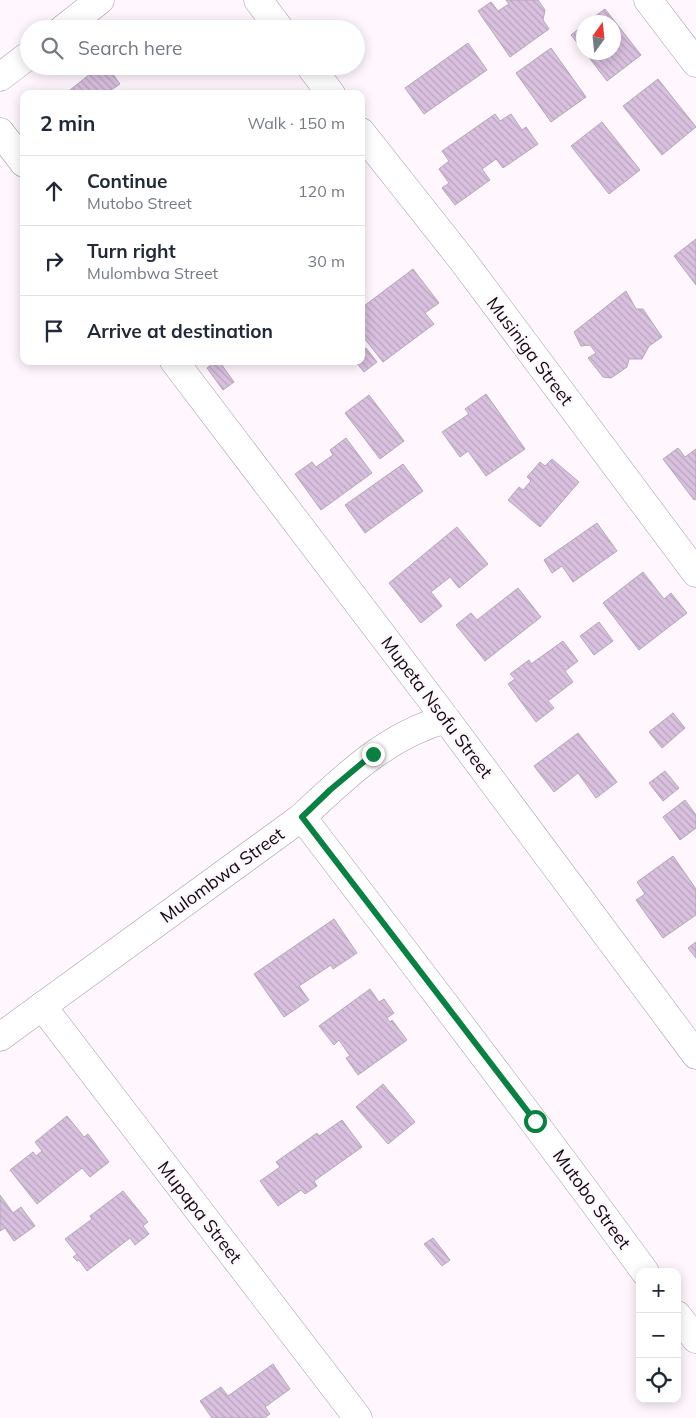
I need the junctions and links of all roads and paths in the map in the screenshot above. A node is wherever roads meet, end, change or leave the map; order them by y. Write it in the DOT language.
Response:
graph roads {
  1 [pos="100,0"];
  2 [pos="258,0"];
  3 [pos="648,0"];
  4 [pos="74,20"];
  5 [pos="273,20"];
  6 [pos="20,62"];
  7 [pos="696,63"];
  8 [pos="317,75"];
  9 [pos="0,77"];
  10 [pos="329,90"];
  11 [pos="0,132"];
  12 [pos="365,137"];
  13 [pos="20,158"];
  14 [pos="177,365"];
  15 [pos="696,573"];
  16 [pos="446,719"];
  17 [pos="302,817"];
  18 [pos="42,1006"];
  19 [pos="0,1037"];
  20 [pos="696,1055"];
  21 [pos="642,1268"];
  22 [pos="681,1320"];
  23 [pos="696,1339"];
  24 [pos="358,1418"];
  1 -- 4 [label="street"];
  2 -- 5 [label="street"];
  3 -- 7 [label="street"];
  6 -- 9 [label="street"];
  8 -- 10 [label="street"];
  11 -- 13 [label="street"];
  12 -- 15 [label="street, Musiniga Street"];
  14 -- 16 [label="street, Mupeta Nsofu Street"];
  16 -- 17 [label="street, Mulombwa Street"];
  16 -- 20 [label="street, Mupeta Nsofu Street"];
  17 -- 18 [label="street, Mulombwa Street"];
  17 -- 21 [label="street, Mutobo Street"];
  18 -- 19 [label="street, Mulombwa Street"];
  18 -- 24 [label="street, Mupapa Street"];
  22 -- 23 [label="street"];
}
